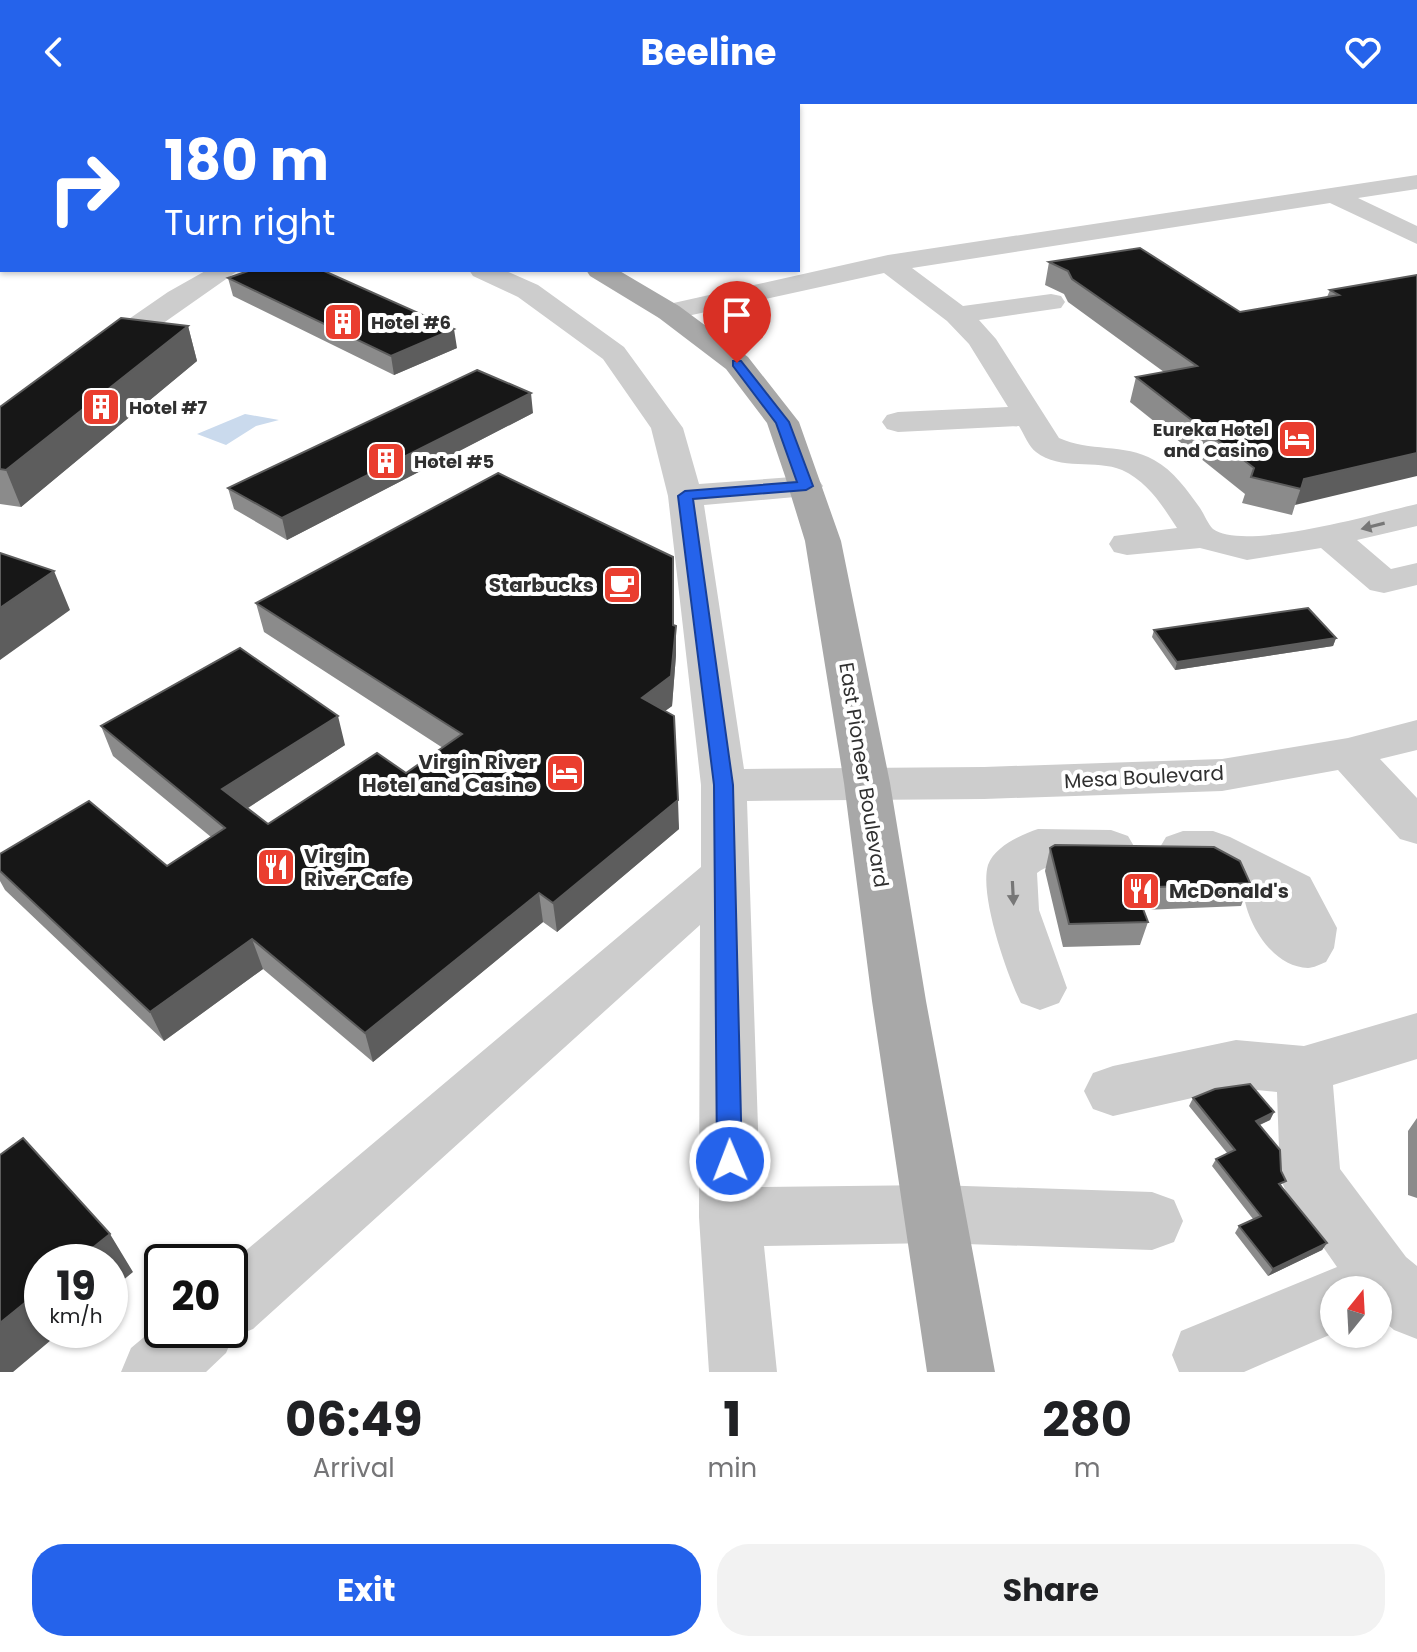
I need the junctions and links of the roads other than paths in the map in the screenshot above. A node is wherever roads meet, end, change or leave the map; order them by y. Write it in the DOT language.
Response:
graph roads {
  1 [pos="1417,182"];
  2 [pos="1417,193"];
  3 [pos="1340,198"];
  4 [pos="1417,236"];
  5 [pos="896,268"];
  6 [pos="223,272"];
  7 [pos="486,272"];
  8 [pos="602,272"];
  9 [pos="1028,298"];
  10 [pos="948,309"];
  11 [pos="676,317"];
  12 [pos="1031,416"];
  13 [pos="898,422"];
  14 [pos="0,423"];
  15 [pos="806,486"];
  16 [pos="685,496"];
  17 [pos="1417,515"];
  18 [pos="1329,536"];
  19 [pos="1201,537"];
  20 [pos="1127,544"];
  21 [pos="1417,574"];
  22 [pos="1417,735"];
  23 [pos="1348,753"];
  24 [pos="867,783"];
  25 [pos="724,785"];
  26 [pos="1417,827"];
  27 [pos="725,874"];
  28 [pos="1308,948"];
  29 [pos="1040,988"];
  30 [pos="1417,1036"];
  31 [pos="1304,1070"];
  32 [pos="1113,1091"];
  33 [pos="935,1214"];
  34 [pos="730,1217"];
  35 [pos="1152,1221"];
  36 [pos="1363,1276"];
  37 [pos="248,1290"];
  38 [pos="1320,1313"];
  39 [pos="182,1348"];
  40 [pos="1205,1355"];
  41 [pos="155,1372"];
  42 [pos="743,1372"];
  43 [pos="961,1372"];
  1 -- 3 [label="street"];
  2 -- 3 [label="street"];
  3 -- 4 [label="street"];
  3 -- 5 [label="street"];
  5 -- 10 [label="street"];
  5 -- 11 [label="street"];
  6 -- 14 [label="street"];
  7 -- 16 [label="street"];
  8 -- 11 [label="main road, East Pioneer Boulevard"];
  9 -- 10 [label="street"];
  10 -- 12 [label="street"];
  11 -- 15 [label="main road, East Pioneer Boulevard"];
  12 -- 13 [label="street"];
  12 -- 19 [label="street"];
  15 -- 16 [label="street"];
  15 -- 24 [label="main road, East Pioneer Boulevard"];
  16 -- 25 [label="street"];
  17 -- 18 [label="street, one-way"];
  18 -- 19 [label="street"];
  18 -- 21 [label="street"];
  19 -- 20 [label="street"];
  22 -- 23 [label="street, Mesa Boulevard"];
  23 -- 24 [label="street, Mesa Boulevard"];
  23 -- 26 [label="street"];
  24 -- 25 [label="street, Mesa Boulevard"];
  24 -- 33 [label="main road, East Pioneer Boulevard"];
  25 -- 27 [label="street"];
  27 -- 34 [label="street"];
  27 -- 37 [label="street"];
  28 -- 29 [label="street, one-way"];
  30 -- 31 [label="street"];
  31 -- 32 [label="street"];
  31 -- 36 [label="street"];
  33 -- 34 [label="street"];
  33 -- 35 [label="street"];
  33 -- 43 [label="main road, East Pioneer Boulevard"];
  34 -- 42 [label="street"];
  38 -- 40 [label="street"];
  39 -- 41 [label="street"];
}
